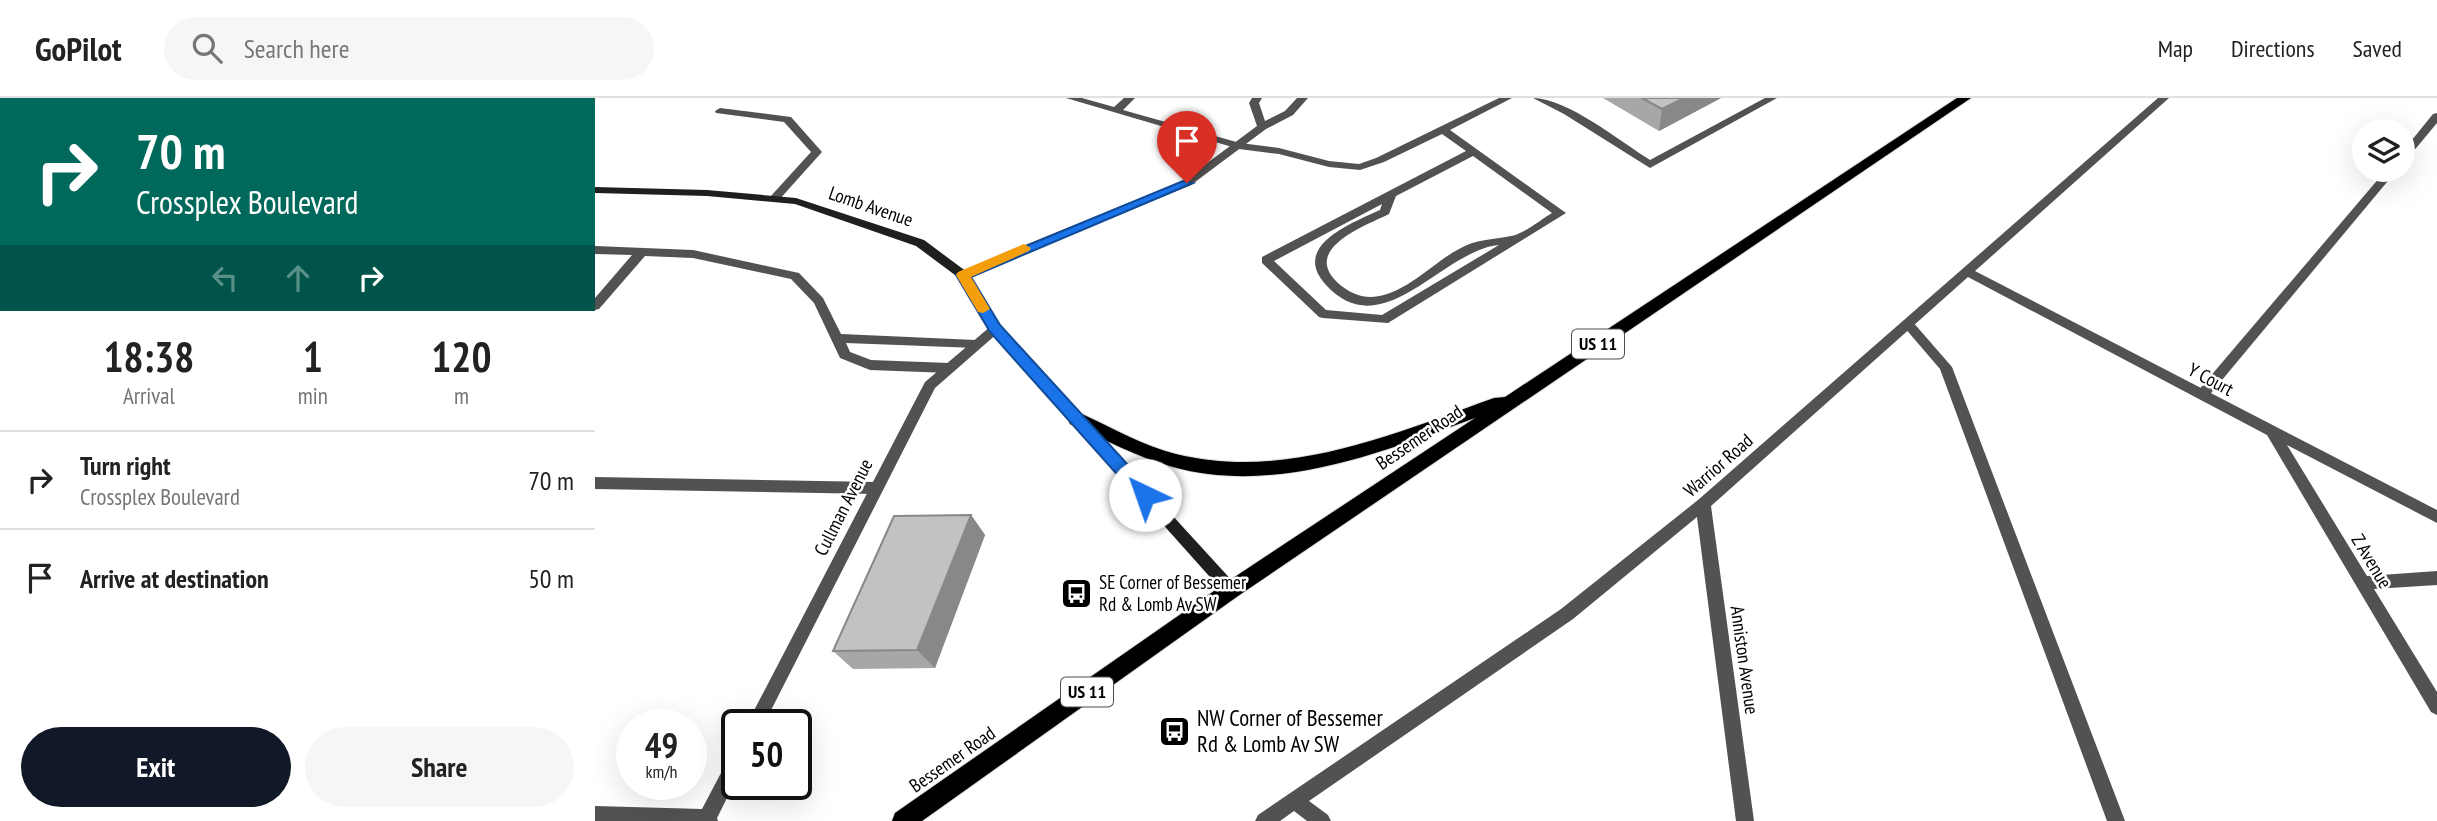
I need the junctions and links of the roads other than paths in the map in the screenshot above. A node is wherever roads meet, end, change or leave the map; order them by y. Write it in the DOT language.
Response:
graph roads {
  1 [pos="1071,98"];
  2 [pos="1130,98"];
  3 [pos="1257,98"];
  4 [pos="1303,98"];
  5 [pos="1507,98"];
  6 [pos="1538,98"];
  7 [pos="1772,98"];
  8 [pos="1965,98"];
  9 [pos="2164,98"];
  10 [pos="720,111"];
  11 [pos="1115,111"];
  12 [pos="2437,116"];
  13 [pos="1262,127"];
  14 [pos="1441,129"];
  15 [pos="2415,143"];
  16 [pos="1239,146"];
  17 [pos="1471,153"];
  18 [pos="2382,182"];
  19 [pos="595,190"];
  20 [pos="1392,193"];
  21 [pos="774,199"];
  22 [pos="1517,239"];
  23 [pos="595,250"];
  24 [pos="641,253"];
  25 [pos="1968,272"];
  26 [pos="963,275"];
  27 [pos="595,306"];
  28 [pos="1908,324"];
  29 [pos="995,329"];
  30 [pos="837,338"];
  31 [pos="976,344"];
  32 [pos="949,368"];
  33 [pos="1526,392"];
  34 [pos="2202,396"];
  35 [pos="1076,418"];
  36 [pos="2274,434"];
  37 [pos="595,483"];
  38 [pos="876,488"];
  39 [pos="1703,504"];
  40 [pos="2437,517"];
  41 [pos="2437,578"];
  42 [pos="2362,583"];
  43 [pos="1231,590"];
  44 [pos="2437,707"];
  45 [pos="763,709"];
  46 [pos="721,793"];
  47 [pos="1294,801"];
  48 [pos="595,815"];
  49 [pos="708,820"];
  50 [pos="903,821"];
  51 [pos="1264,821"];
  52 [pos="1322,821"];
  53 [pos="1745,821"];
  54 [pos="2116,821"];
  1 -- 11 [label="street"];
  2 -- 11 [label="street"];
  3 -- 13 [label="street"];
  4 -- 13 [label="street"];
  5 -- 14 [label="street"];
  6 -- 7 [label="street"];
  8 -- 33 [label="main road, Bessemer Road / US 11"];
  9 -- 25 [label="street, Warrior Road"];
  10 -- 21 [label="street"];
  11 -- 16 [label="street"];
  12 -- 15 [label="street"];
  13 -- 16 [label="street"];
  14 -- 16 [label="street"];
  14 -- 17 [label="street"];
  16 -- 26 [label="street"];
  17 -- 20 [label="street"];
  17 -- 22 [label="street"];
  18 -- 34 [label="street"];
  19 -- 21 [label="main road, Lomb Avenue"];
  20 -- 22 [label="street"];
  20 -- 22 [label="street"];
  21 -- 26 [label="main road, Lomb Avenue"];
  23 -- 24 [label="street"];
  24 -- 27 [label="street"];
  24 -- 30 [label="street"];
  25 -- 28 [label="street, Warrior Road"];
  25 -- 34 [label="street, Y Court"];
  26 -- 29 [label="main road, Lomb Avenue"];
  28 -- 39 [label="street, Warrior Road"];
  28 -- 54 [label="street"];
  29 -- 31 [label="street, Cullman Avenue"];
  29 -- 35 [label="main road, Lomb Avenue"];
  30 -- 31 [label="street"];
  30 -- 32 [label="street"];
  31 -- 32 [label="street, Cullman Avenue"];
  32 -- 38 [label="street, Cullman Avenue"];
  33 -- 35 [label="main road"];
  33 -- 43 [label="main road, Bessemer Road / US 11"];
  34 -- 36 [label="street, Y Court"];
  35 -- 43 [label="main road, Lomb Avenue"];
  36 -- 40 [label="street, Y Court"];
  36 -- 42 [label="street, Z Avenue"];
  37 -- 38 [label="street"];
  38 -- 45 [label="street, Cullman Avenue"];
  39 -- 47 [label="street, Warrior Road"];
  39 -- 53 [label="street, Anniston Avenue"];
  41 -- 42 [label="street"];
  42 -- 44 [label="street, Z Avenue"];
  43 -- 50 [label="main road, Bessemer Road / US 11"];
  46 -- 49 [label="street"];
  47 -- 51 [label="street, Warrior Road"];
  47 -- 52 [label="street"];
  48 -- 49 [label="street"];
}
